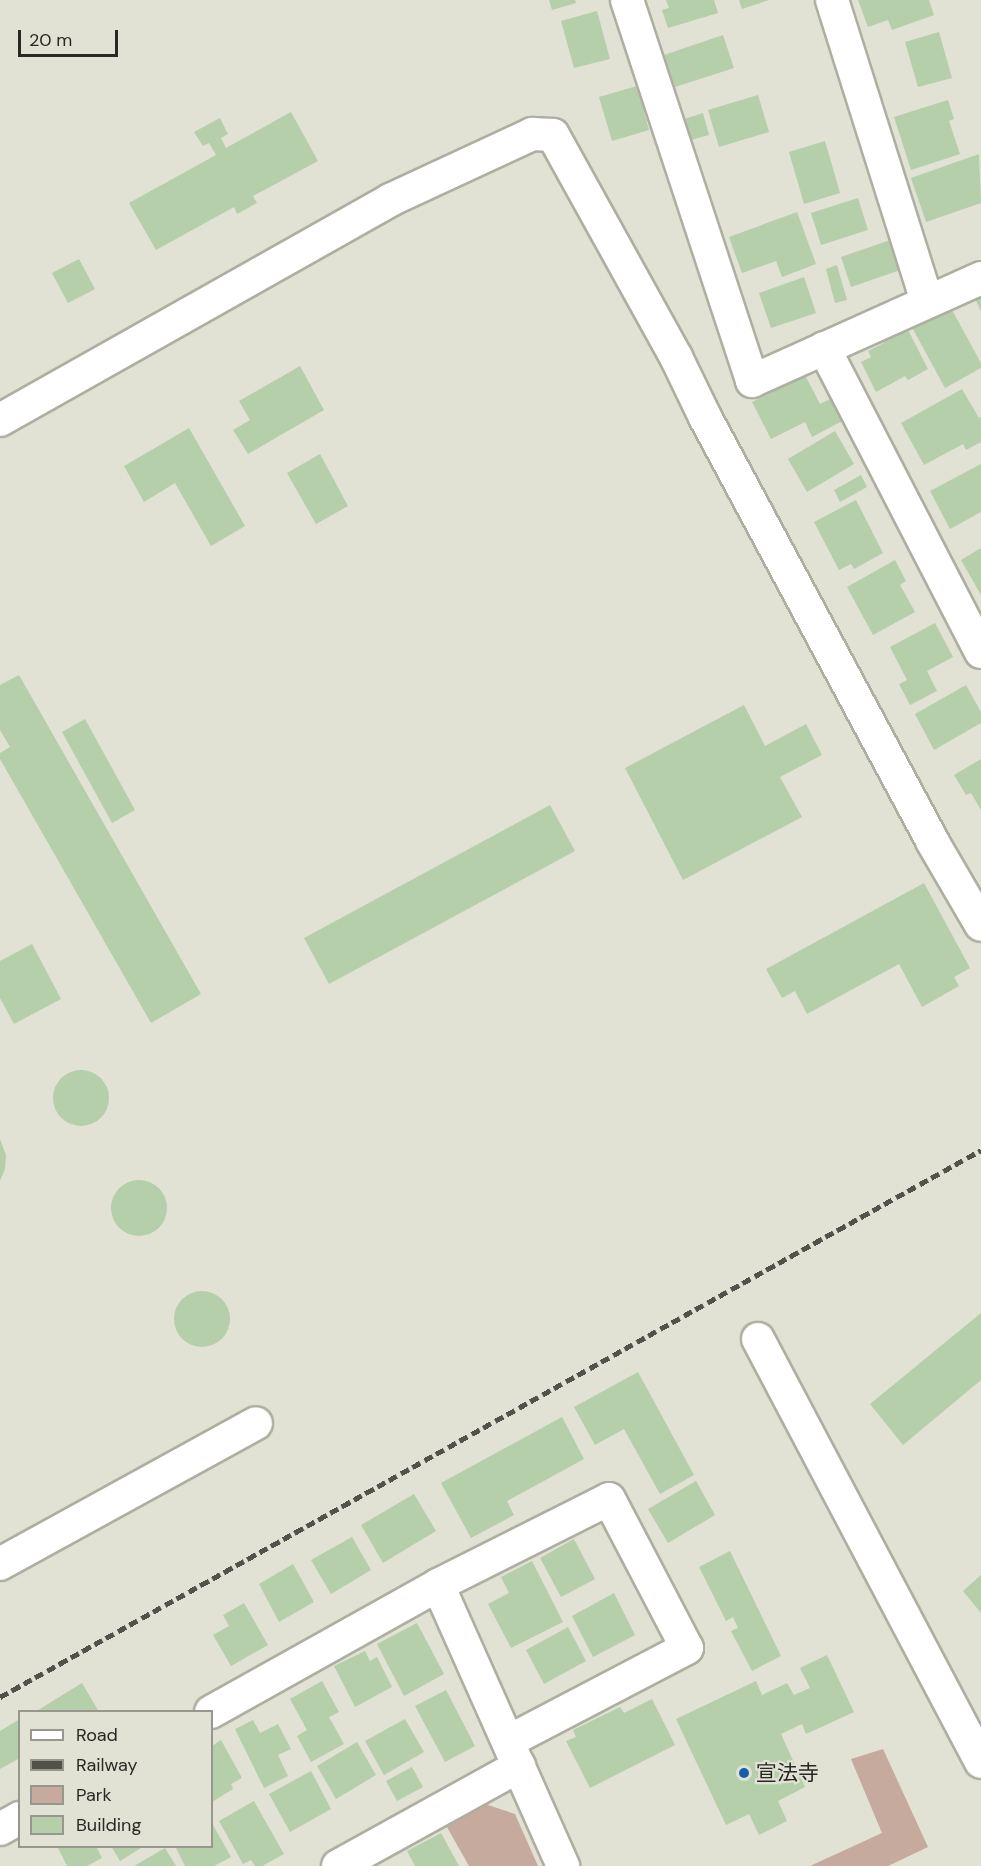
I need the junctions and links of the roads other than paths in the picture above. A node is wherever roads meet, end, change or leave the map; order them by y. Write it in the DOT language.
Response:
graph roads {
  1 [pos="627,0"];
  2 [pos="832,0"];
  3 [pos="981,278"];
  4 [pos="927,301"];
  5 [pos="824,348"];
  6 [pos="0,420"];
  7 [pos="981,652"];
  8 [pos="981,925"];
  9 [pos="758,1339"];
  10 [pos="256,1423"];
  11 [pos="0,1564"];
  12 [pos="438,1585"];
  13 [pos="213,1711"];
  14 [pos="514,1754"];
  15 [pos="981,1762"];
  16 [pos="18,1819"];
  17 [pos="0,1829"];
  18 [pos="338,1866"];
  19 [pos="563,1866"];
  1 -- 5 [label="street"];
  2 -- 4 [label="street"];
  3 -- 4 [label="street"];
  4 -- 5 [label="street"];
  5 -- 7 [label="street"];
  6 -- 8 [label="street"];
  9 -- 15 [label="street"];
  10 -- 11 [label="street"];
  12 -- 13 [label="street"];
  12 -- 14 [label="street"];
  12 -- 14 [label="street"];
  14 -- 18 [label="street"];
  14 -- 19 [label="street"];
  16 -- 17 [label="street"];
}
